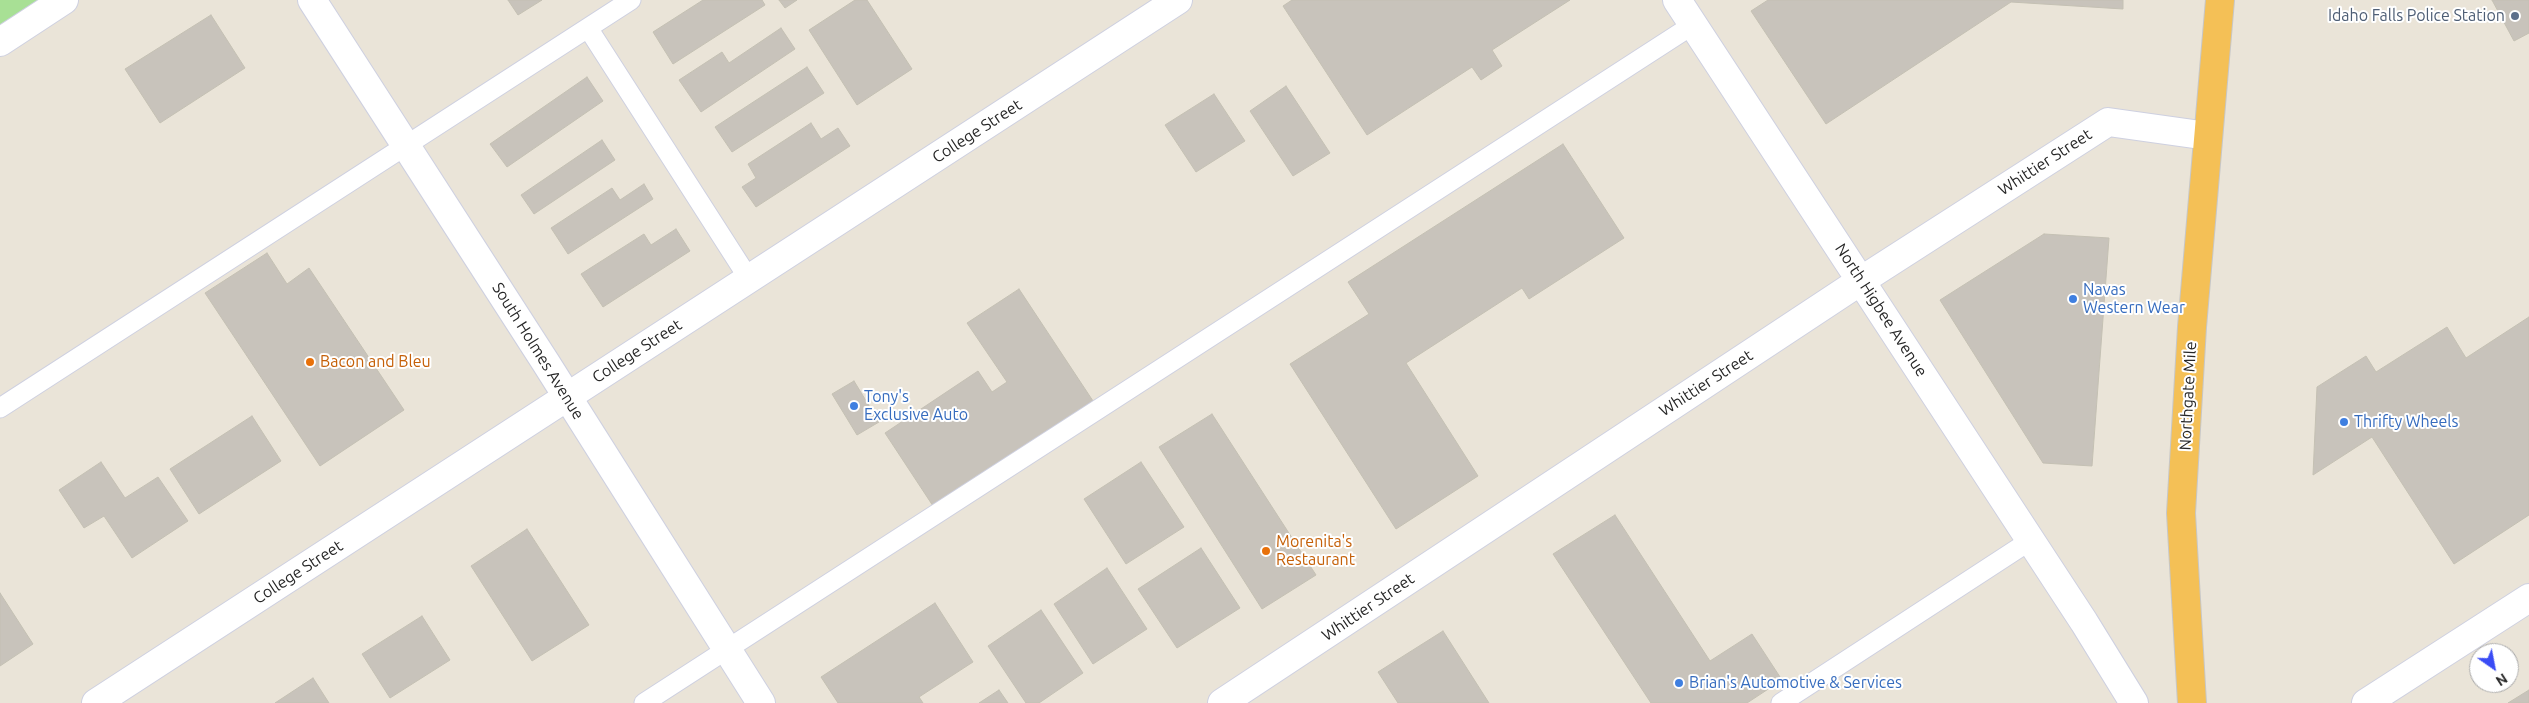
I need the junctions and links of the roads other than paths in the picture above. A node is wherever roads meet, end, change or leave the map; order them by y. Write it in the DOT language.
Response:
graph roads {
  1 [pos="64,0"];
  2 [pos="312,0"];
  3 [pos="631,0"];
  4 [pos="1178,0"];
  5 [pos="1677,0"];
  6 [pos="2220,0"];
  7 [pos="1694,24"];
  8 [pos="588,28"];
  9 [pos="0,42"];
  10 [pos="2208,136"];
  11 [pos="406,146"];
  12 [pos="749,279"];
  13 [pos="1862,280"];
  14 [pos="567,397"];
  15 [pos="0,408"];
  16 [pos="2031,540"];
  17 [pos="2529,598"];
  18 [pos="726,649"];
  19 [pos="96,703"];
  20 [pos="644,703"];
  21 [pos="761,703"];
  22 [pos="1222,703"];
  23 [pos="1781,703"];
  24 [pos="2134,703"];
  25 [pos="2192,703"];
  26 [pos="2366,703"];
  1 -- 9 [label="street"];
  2 -- 11 [label="street, South Holmes Avenue"];
  3 -- 8 [label="lane"];
  4 -- 12 [label="street, College Street"];
  5 -- 7 [label="street, North Higbee Avenue"];
  6 -- 10 [label="highway, Northgate Mile"];
  7 -- 13 [label="street, North Higbee Avenue"];
  7 -- 18 [label="lane"];
  8 -- 11 [label="lane"];
  8 -- 12 [label="lane"];
  10 -- 13 [label="street, Whittier Street"];
  10 -- 25 [label="highway, Northgate Mile"];
  11 -- 14 [label="street, South Holmes Avenue"];
  11 -- 15 [label="lane"];
  12 -- 14 [label="street, College Street"];
  13 -- 16 [label="street, North Higbee Avenue"];
  13 -- 22 [label="street, Whittier Street"];
  14 -- 18 [label="street, South Holmes Avenue"];
  14 -- 19 [label="street, College Street"];
  16 -- 23 [label="lane"];
  16 -- 24 [label="street, North Higbee Avenue"];
  17 -- 26 [label="street"];
  18 -- 20 [label="lane"];
  18 -- 21 [label="street, South Holmes Avenue"];
}
